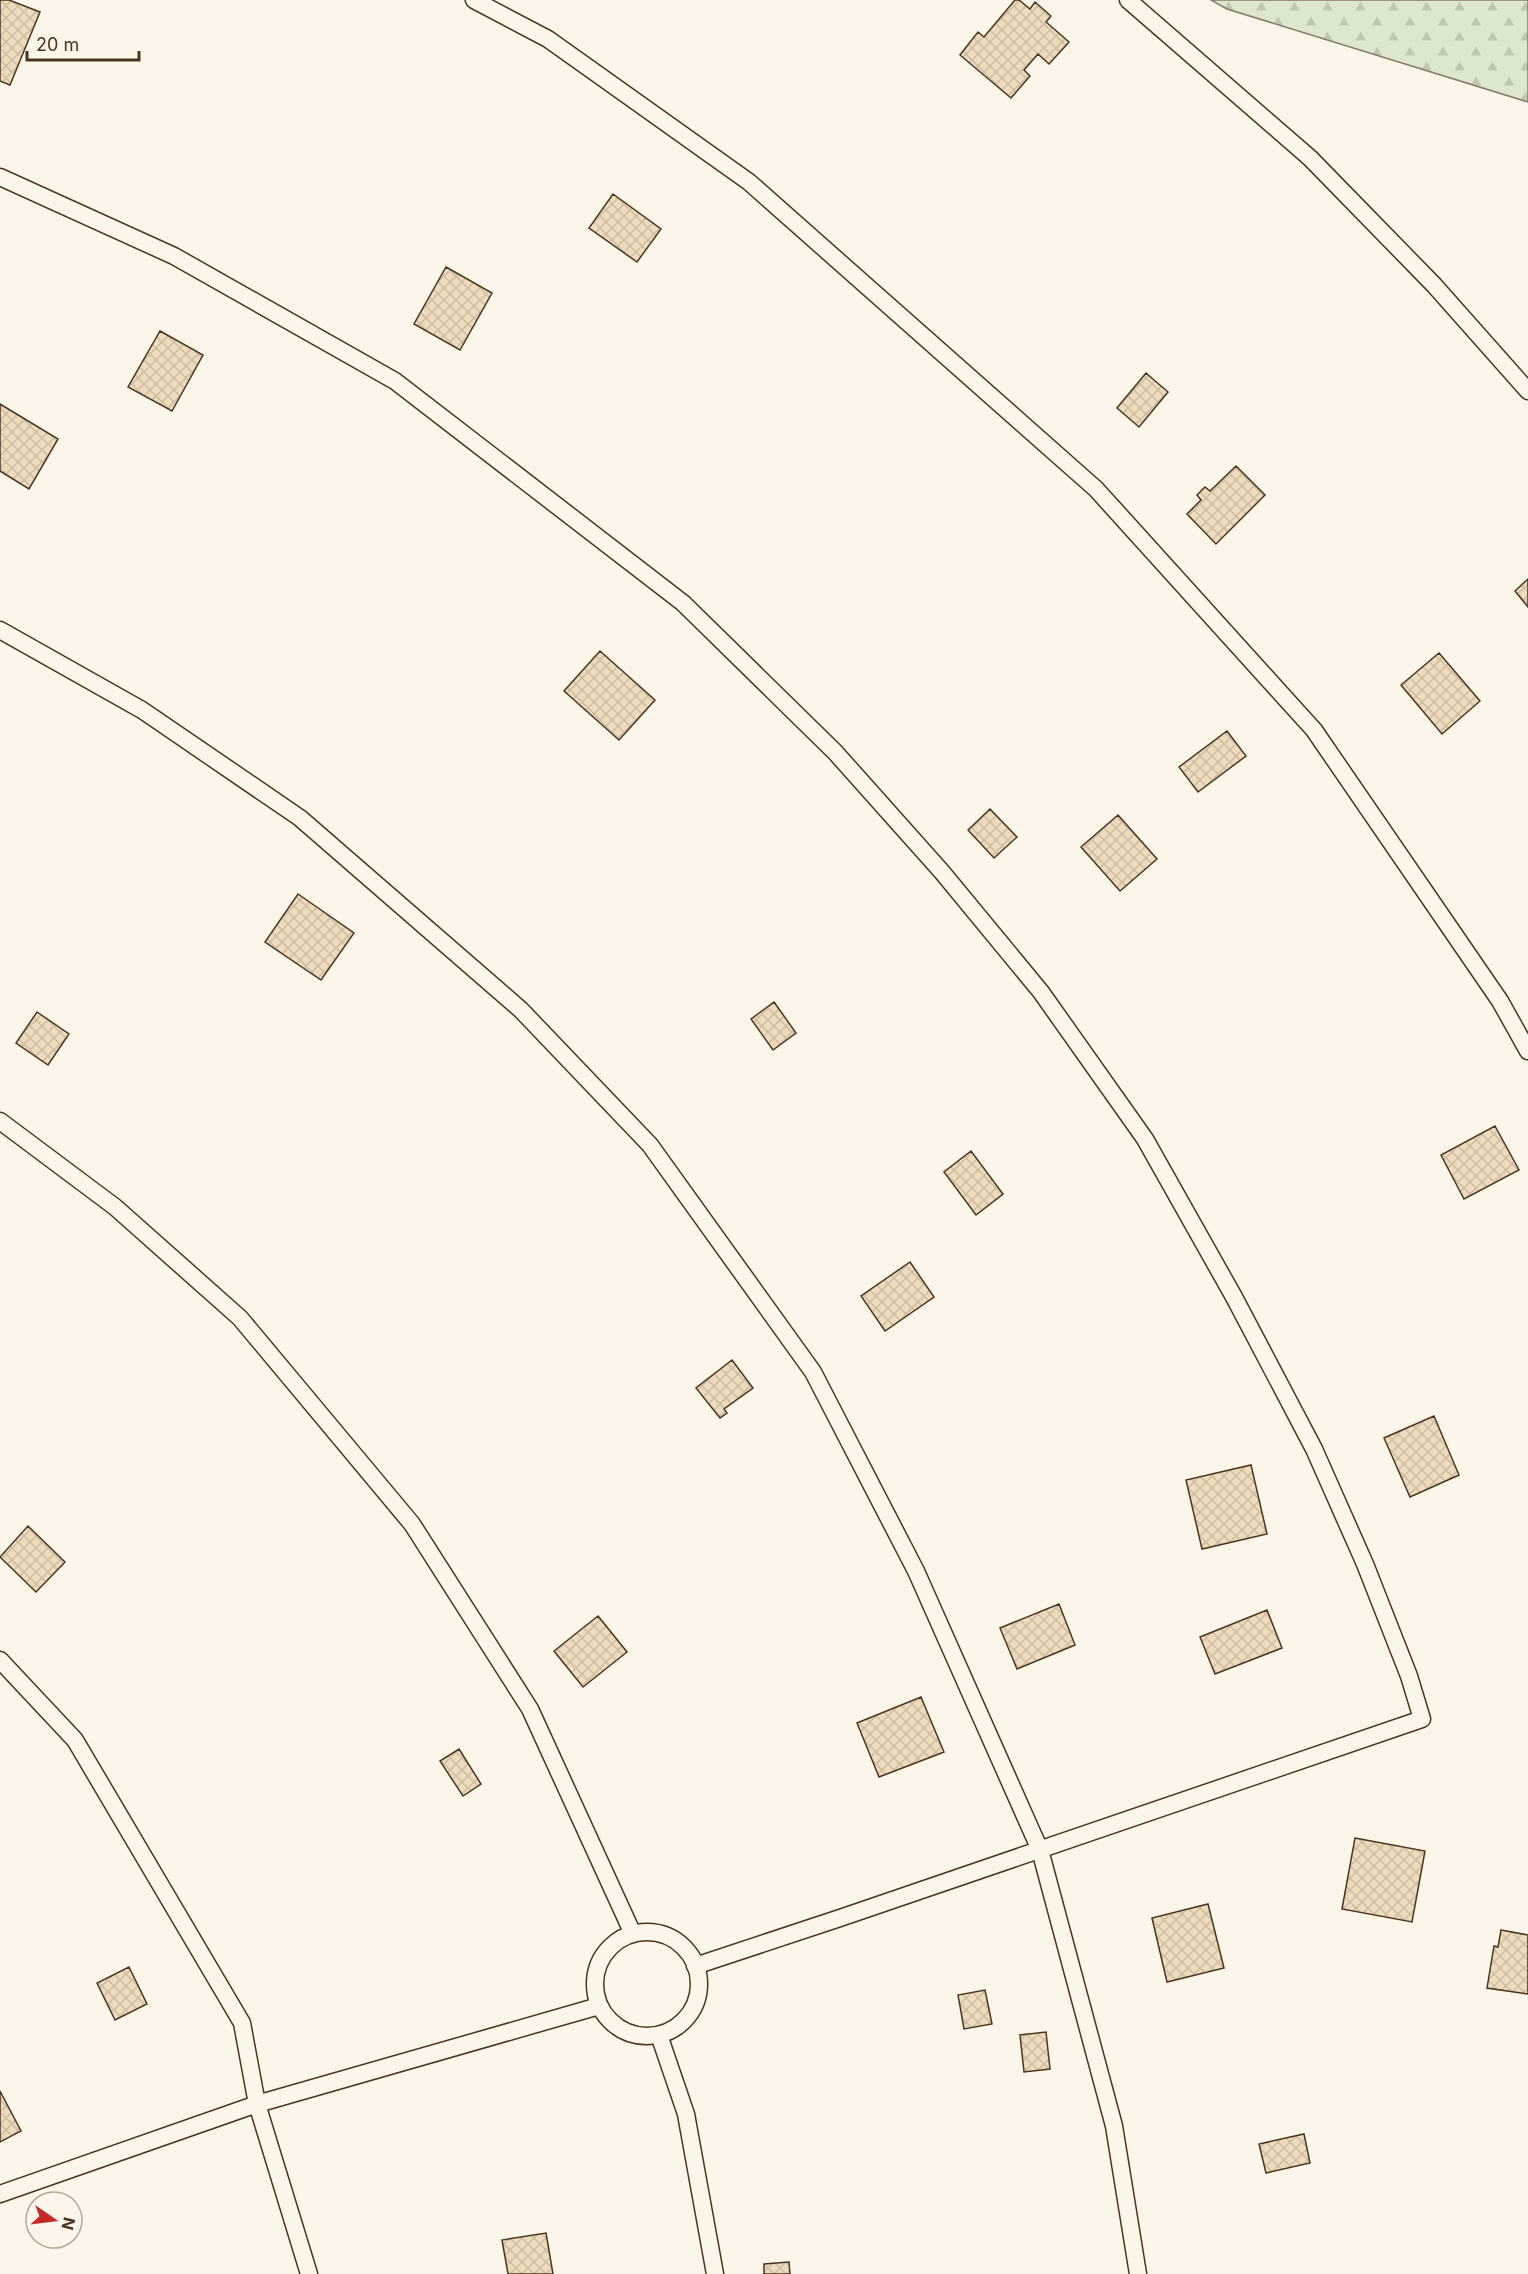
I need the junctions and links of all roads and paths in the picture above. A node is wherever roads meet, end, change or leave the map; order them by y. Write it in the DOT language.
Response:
graph roads {
  1 [pos="474,0"];
  2 [pos="1128,0"];
  3 [pos="0,177"];
  4 [pos="1528,391"];
  5 [pos="0,630"];
  6 [pos="1528,1052"];
  7 [pos="0,1121"];
  8 [pos="0,1660"];
  9 [pos="1041,1850"];
  10 [pos="633,1934"];
  11 [pos="695,1966"];
  12 [pos="599,2006"];
  13 [pos="659,2036"];
  14 [pos="257,2104"];
  15 [pos="0,2194"];
  16 [pos="309,2274"];
  17 [pos="714,2274"];
  18 [pos="1138,2274"];
  1 -- 6 [label="lane"];
  2 -- 4 [label="lane"];
  3 -- 9 [label="lane"];
  5 -- 9 [label="lane"];
  7 -- 10 [label="lane"];
  8 -- 14 [label="lane"];
  9 -- 11 [label="lane"];
  9 -- 18 [label="lane"];
  10 -- 11 [label="lane"];
  10 -- 12 [label="lane"];
  11 -- 13 [label="lane"];
  12 -- 13 [label="lane"];
  12 -- 14 [label="lane"];
  13 -- 17 [label="lane"];
  14 -- 15 [label="lane"];
  14 -- 16 [label="lane"];
}
